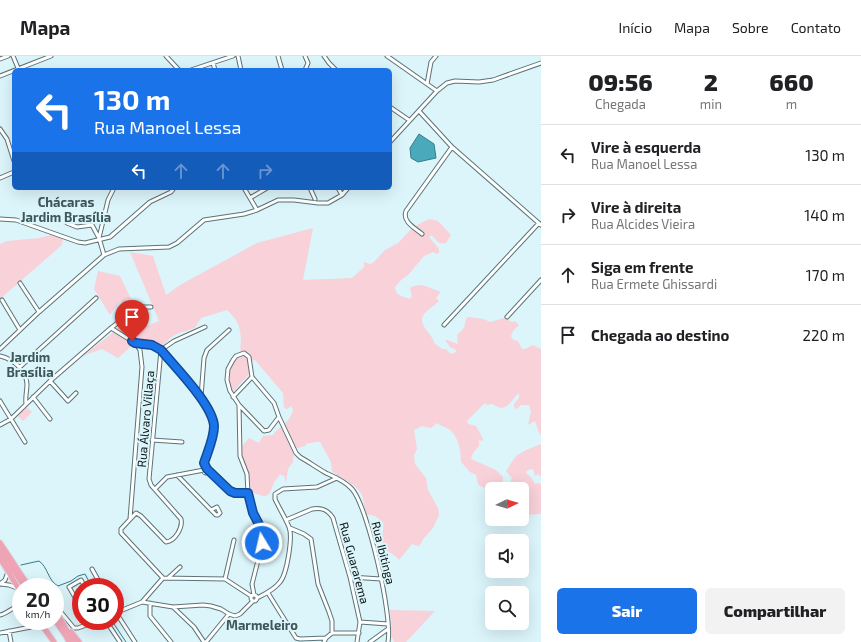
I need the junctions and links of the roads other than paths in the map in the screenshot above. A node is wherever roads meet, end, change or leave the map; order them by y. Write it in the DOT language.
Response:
graph roads {
  1 [pos="8,56"];
  2 [pos="13,56"];
  3 [pos="51,56"];
  4 [pos="166,56"];
  5 [pos="233,56"];
  6 [pos="238,56"];
  7 [pos="278,56"];
  8 [pos="305,56"];
  9 [pos="324,56"];
  10 [pos="387,56"];
  11 [pos="436,56"];
  12 [pos="0,60"];
  13 [pos="213,63"];
  14 [pos="541,63"];
  15 [pos="18,68"];
  16 [pos="177,68"];
  17 [pos="197,68"];
  18 [pos="214,68"];
  19 [pos="241,68"];
  20 [pos="281,68"];
  21 [pos="306,68"];
  22 [pos="334,68"];
  23 [pos="12,71"];
  24 [pos="0,76"];
  25 [pos="427,84"];
  26 [pos="437,91"];
  27 [pos="392,108"];
  28 [pos="419,111"];
  29 [pos="409,120"];
  30 [pos="0,129"];
  31 [pos="392,140"];
  32 [pos="452,147"];
  33 [pos="12,155"];
  34 [pos="12,173"];
  35 [pos="0,178"];
  36 [pos="113,190"];
  37 [pos="172,190"];
  38 [pos="245,190"];
  39 [pos="264,190"];
  40 [pos="311,190"];
  41 [pos="339,190"];
  42 [pos="346,190"];
  43 [pos="342,195"];
  44 [pos="250,198"];
  45 [pos="315,199"];
  46 [pos="257,210"];
  47 [pos="0,219"];
  48 [pos="67,222"];
  49 [pos="540,224"];
  50 [pos="422,234"];
  51 [pos="99,239"];
  52 [pos="104,255"];
  53 [pos="541,280"];
  54 [pos="20,283"];
  55 [pos="96,298"];
  56 [pos="2,300"];
  57 [pos="151,306"];
  58 [pos="39,312"];
  59 [pos="507,317"];
  60 [pos="444,325"];
  61 [pos="205,327"];
  62 [pos="111,328"];
  63 [pos="20,330"];
  64 [pos="229,330"];
  65 [pos="135,343"];
  66 [pos="1,347"];
  67 [pos="161,350"];
  68 [pos="0,356"];
  69 [pos="20,367"];
  70 [pos="252,377"];
  71 [pos="50,380"];
  72 [pos="76,393"];
  73 [pos="33,397"];
  74 [pos="201,397"];
  75 [pos="233,397"];
  76 [pos="0,401"];
  77 [pos="26,404"];
  78 [pos="239,405"];
  79 [pos="247,413"];
  80 [pos="279,417"];
  81 [pos="240,419"];
  82 [pos="11,420"];
  83 [pos="50,420"];
  84 [pos="0,425"];
  85 [pos="152,440"];
  86 [pos="25,442"];
  87 [pos="182,442"];
  88 [pos="206,470"];
  89 [pos="327,473"];
  90 [pos="177,474"];
  91 [pos="337,478"];
  92 [pos="327,482"];
  93 [pos="155,489"];
  94 [pos="248,493"];
  95 [pos="211,510"];
  96 [pos="130,520"];
  97 [pos="286,520"];
  98 [pos="290,528"];
  99 [pos="234,540"];
  100 [pos="0,543"];
  101 [pos="0,551"];
  102 [pos="0,558"];
  103 [pos="180,567"];
  104 [pos="92,569"];
  105 [pos="8,572"];
  106 [pos="350,577"];
  107 [pos="12,578"];
  108 [pos="19,578"];
  109 [pos="23,578"];
  110 [pos="97,578"];
  111 [pos="163,578"];
  112 [pos="168,578"];
  113 [pos="225,578"];
  114 [pos="381,579"];
  115 [pos="0,584"];
  116 [pos="72,586"];
  117 [pos="12,587"];
  118 [pos="268,593"];
  119 [pos="72,594"];
  120 [pos="254,597"];
  121 [pos="142,602"];
  122 [pos="150,603"];
  123 [pos="173,607"];
  124 [pos="124,609"];
  125 [pos="12,610"];
  126 [pos="229,614"];
  127 [pos="0,615"];
  128 [pos="64,616"];
  129 [pos="360,622"];
  130 [pos="388,624"];
  131 [pos="64,626"];
  132 [pos="72,626"];
  133 [pos="124,626"];
  134 [pos="388,629"];
  135 [pos="15,630"];
  136 [pos="45,630"];
  137 [pos="64,630"];
  138 [pos="112,630"];
  139 [pos="8,631"];
  140 [pos="0,632"];
  141 [pos="332,633"];
  142 [pos="359,633"];
  143 [pos="325,640"];
  144 [pos="70,641"];
  145 [pos="389,641"];
  146 [pos="11,642"];
  147 [pos="54,642"];
  148 [pos="79,642"];
  149 [pos="120,642"];
  150 [pos="135,642"];
  151 [pos="170,642"];
  152 [pos="205,642"];
  153 [pos="357,642"];
  154 [pos="370,642"];
  1 -- 12 [label="street"];
  2 -- 15 [label="street"];
  3 -- 15 [label="street"];
  4 -- 16 [label="street"];
  5 -- 13 [label="street"];
  6 -- 19 [label="street"];
  7 -- 20 [label="street"];
  8 -- 21 [label="street"];
  9 -- 22 [label="street"];
  10 -- 25 [label="street"];
  11 -- 25 [label="street"];
  13 -- 17 [label="street"];
  13 -- 18 [label="street"];
  14 -- 26 [label="street"];
  23 -- 24 [label="street"];
  25 -- 26 [label="street"];
  26 -- 28 [label="street"];
  27 -- 29 [label="street"];
  28 -- 29 [label="street"];
  28 -- 32 [label="street"];
  29 -- 31 [label="street"];
  30 -- 33 [label="street"];
  32 -- 49 [label="street"];
  32 -- 50 [label="street"];
  34 -- 35 [label="street"];
  36 -- 51 [label="street"];
  37 -- 51 [label="street"];
  38 -- 44 [label="street"];
  39 -- 44 [label="street"];
  40 -- 45 [label="street"];
  41 -- 43 [label="street"];
  42 -- 43 [label="street"];
  43 -- 46 [label="street"];
  44 -- 46 [label="street"];
  46 -- 52 [label="street"];
  47 -- 51 [label="street"];
  48 -- 51 [label="street"];
  49 -- 60 [label="street"];
  51 -- 52 [label="street"];
  52 -- 58 [label="street"];
  53 -- 59 [label="street"];
  54 -- 58 [label="street"];
  55 -- 69 [label="street"];
  56 -- 63 [label="street"];
  57 -- 62 [label="street"];
  58 -- 63 [label="street"];
  61 -- 67 [label="street"];
  62 -- 65 [label="street"];
  62 -- 71 [label="street"];
  63 -- 66 [label="street"];
  64 -- 74 [label="street"];
  65 -- 67 [label="street"];
  65 -- 96 [label="street"];
  67 -- 74 [label="street"];
  67 -- 85 [label="street, Rua Álvaro Villaça"];
  68 -- 69 [label="street"];
  69 -- 77 [label="street"];
  70 -- 75 [label="street"];
  70 -- 75 [label="street"];
  70 -- 80 [label="street, Rua Ibitinga"];
  71 -- 72 [label="street"];
  71 -- 73 [label="street"];
  73 -- 77 [label="street"];
  73 -- 83 [label="street"];
  74 -- 88 [label="street"];
  75 -- 78 [label="street"];
  76 -- 82 [label="street"];
  77 -- 82 [label="street"];
  78 -- 79 [label="street"];
  78 -- 81 [label="street"];
  79 -- 80 [label="street"];
  79 -- 81 [label="street"];
  80 -- 89 [label="street, Rua Ibitinga"];
  81 -- 94 [label="street"];
  82 -- 84 [label="street"];
  82 -- 86 [label="street"];
  85 -- 87 [label="street"];
  85 -- 93 [label="street, Rua Álvaro Villaça"];
  88 -- 90 [label="street"];
  88 -- 94 [label="street"];
  89 -- 91 [label="street, Rua Ibitinga"];
  89 -- 92 [label="street"];
  90 -- 93 [label="street"];
  90 -- 95 [label="street"];
  91 -- 92 [label="street"];
  91 -- 114 [label="street, Rua Ibitinga"];
  92 -- 97 [label="street"];
  93 -- 96 [label="street"];
  94 -- 120 [label="street"];
  96 -- 111 [label="street"];
  97 -- 98 [label="street"];
  97 -- 106 [label="street, Rua Guararema"];
  98 -- 118 [label="street"];
  98 -- 141 [label="street"];
  99 -- 113 [label="street"];
  100 -- 109 [label="highway"];
  101 -- 108 [label="highway"];
  102 -- 105 [label="highway"];
  103 -- 112 [label="street"];
  104 -- 110 [label="street"];
  105 -- 107 [label="highway"];
  105 -- 115 [label="street"];
  106 -- 114 [label="street"];
  106 -- 129 [label="street, Rua Guararema"];
  111 -- 112 [label="street"];
  111 -- 121 [label="street"];
  112 -- 113 [label="street"];
  113 -- 120 [label="street"];
  114 -- 130 [label="street, Rua Ibitinga"];
  115 -- 117 [label="street"];
  116 -- 119 [label="street"];
  118 -- 120 [label="street"];
  118 -- 143 [label="street"];
  120 -- 126 [label="street"];
  121 -- 122 [label="street"];
  121 -- 124 [label="street"];
  122 -- 123 [label="street"];
  122 -- 151 [label="street"];
  123 -- 126 [label="street"];
  123 -- 152 [label="street"];
  125 -- 127 [label="street"];
  126 -- 152 [label="street"];
  128 -- 132 [label="street"];
  129 -- 130 [label="street"];
  129 -- 142 [label="street, Rua Guararema"];
  130 -- 134 [label="street, Rua Ibitinga"];
  131 -- 148 [label="highway"];
  133 -- 150 [label="street"];
  134 -- 145 [label="street, Rua Ibitinga"];
  134 -- 154 [label="street"];
  135 -- 139 [label="street"];
  136 -- 147 [label="highway"];
  137 -- 144 [label="highway"];
  138 -- 149 [label="street"];
  139 -- 140 [label="street"];
  139 -- 146 [label="street"];
  141 -- 142 [label="street"];
  141 -- 143 [label="street"];
  142 -- 153 [label="street, Rua Guararema"];
}
